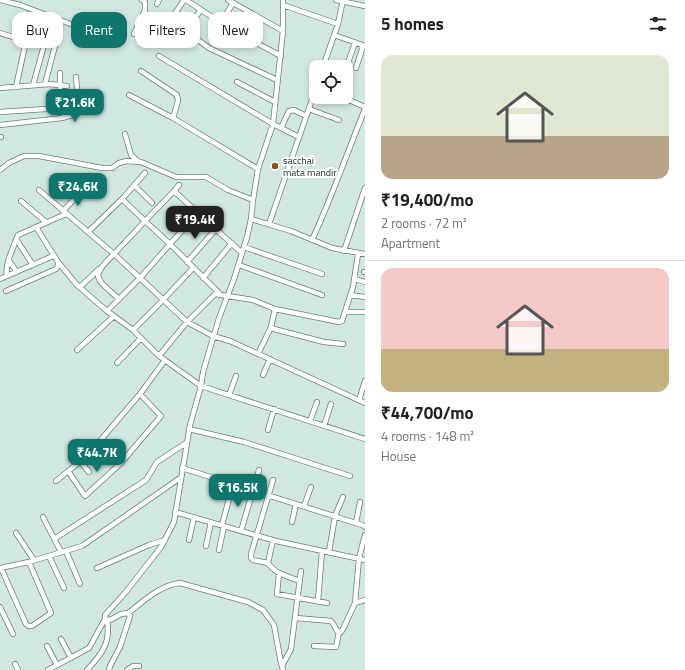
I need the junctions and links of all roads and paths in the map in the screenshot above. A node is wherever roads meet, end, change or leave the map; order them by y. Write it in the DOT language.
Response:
graph roads {
  1 [pos="0,0"];
  2 [pos="142,0"];
  3 [pos="185,0"];
  4 [pos="228,0"];
  5 [pos="336,0"];
  6 [pos="343,1"];
  7 [pos="283,2"];
  8 [pos="233,3"];
  9 [pos="365,6"];
  10 [pos="201,10"];
  11 [pos="176,12"];
  12 [pos="228,12"];
  13 [pos="208,15"];
  14 [pos="71,24"];
  15 [pos="338,24"];
  16 [pos="283,31"];
  17 [pos="0,33"];
  18 [pos="134,34"];
  19 [pos="334,35"];
  20 [pos="200,41"];
  21 [pos="355,43"];
  22 [pos="364,46"];
  23 [pos="263,47"];
  24 [pos="54,48"];
  25 [pos="43,49"];
  26 [pos="158,56"];
  27 [pos="281,56"];
  28 [pos="325,60"];
  29 [pos="349,60"];
  30 [pos="356,68"];
  31 [pos="140,71"];
  32 [pos="60,73"];
  33 [pos="76,76"];
  34 [pos="278,80"];
  35 [pos="237,82"];
  36 [pos="45,84"];
  37 [pos="34,85"];
  38 [pos="60,85"];
  39 [pos="67,86"];
  40 [pos="16,87"];
  41 [pos="0,88"];
  42 [pos="130,95"];
  43 [pos="275,102"];
  44 [pos="353,102"];
  45 [pos="310,104"];
  46 [pos="61,108"];
  47 [pos="309,108"];
  48 [pos="365,108"];
  49 [pos="0,112"];
  50 [pos="69,116"];
  51 [pos="306,116"];
  52 [pos="173,118"];
  53 [pos="339,120"];
  54 [pos="273,124"];
  55 [pos="0,125"];
  56 [pos="281,128"];
  57 [pos="125,134"];
  58 [pos="299,137"];
  59 [pos="139,162"];
  60 [pos="258,169"];
  61 [pos="0,170"];
  62 [pos="145,173"];
  63 [pos="134,185"];
  64 [pos="179,185"];
  65 [pos="365,188"];
  66 [pos="39,190"];
  67 [pos="174,191"];
  68 [pos="81,192"];
  69 [pos="122,199"];
  70 [pos="252,200"];
  71 [pos="20,201"];
  72 [pos="152,203"];
  73 [pos="64,212"];
  74 [pos="198,213"];
  75 [pos="251,219"];
  76 [pos="46,222"];
  77 [pos="145,222"];
  78 [pos="269,224"];
  79 [pos="36,227"];
  80 [pos="216,229"];
  81 [pos="88,232"];
  82 [pos="16,239"];
  83 [pos="312,240"];
  84 [pos="232,243"];
  85 [pos="170,244"];
  86 [pos="244,247"];
  87 [pos="344,251"];
  88 [pos="242,253"];
  89 [pos="114,254"];
  90 [pos="358,254"];
  91 [pos="365,254"];
  92 [pos="54,256"];
  93 [pos="9,261"];
  94 [pos="58,262"];
  95 [pos="187,262"];
  96 [pos="239,264"];
  97 [pos="34,265"];
  98 [pos="101,267"];
  99 [pos="193,268"];
  100 [pos="17,272"];
  101 [pos="322,274"];
  102 [pos="7,276"];
  103 [pos="140,278"];
  104 [pos="203,278"];
  105 [pos="0,279"];
  106 [pos="355,279"];
  107 [pos="365,282"];
  108 [pos="80,287"];
  109 [pos="6,291"];
  110 [pos="220,294"];
  111 [pos="228,295"];
  112 [pos="322,295"];
  113 [pos="350,295"];
  114 [pos="365,297"];
  115 [pos="119,299"];
  116 [pos="163,300"];
  117 [pos="275,309"];
  118 [pos="107,311"];
  119 [pos="345,312"];
  120 [pos="365,312"];
  121 [pos="114,316"];
  122 [pos="187,322"];
  123 [pos="272,327"];
  124 [pos="133,330"];
  125 [pos="213,336"];
  126 [pos="141,338"];
  127 [pos="343,344"];
  128 [pos="77,350"];
  129 [pos="258,354"];
  130 [pos="159,356"];
  131 [pos="270,359"];
  132 [pos="165,360"];
  133 [pos="117,363"];
  134 [pos="263,375"];
  135 [pos="236,376"];
  136 [pos="365,381"];
  137 [pos="201,386"];
  138 [pos="140,394"];
  139 [pos="229,395"];
  140 [pos="359,400"];
  141 [pos="317,402"];
  142 [pos="365,403"];
  143 [pos="331,404"];
  144 [pos="274,409"];
  145 [pos="310,421"];
  146 [pos="324,426"];
  147 [pos="189,429"];
  148 [pos="268,430"];
  149 [pos="365,439"];
  150 [pos="98,442"];
  151 [pos="186,443"];
  152 [pos="80,461"];
  153 [pos="121,463"];
  154 [pos="182,468"];
  155 [pos="259,470"];
  156 [pos="68,471"];
  157 [pos="89,472"];
  158 [pos="350,476"];
  159 [pos="180,478"];
  160 [pos="273,480"];
  161 [pos="56,481"];
  162 [pos="233,484"];
  163 [pos="311,487"];
  164 [pos="252,490"];
  165 [pos="268,495"];
  166 [pos="343,497"];
  167 [pos="360,502"];
  168 [pos="296,504"];
  169 [pos="304,506"];
  170 [pos="175,512"];
  171 [pos="335,516"];
  172 [pos="42,517"];
  173 [pos="194,517"];
  174 [pos="211,522"];
  175 [pos="292,522"];
  176 [pos="356,522"];
  177 [pos="223,526"];
  178 [pos="365,526"];
  179 [pos="241,531"];
  180 [pos="16,532"];
  181 [pos="256,535"];
  182 [pos="365,535"];
  183 [pos="54,539"];
  184 [pos="165,540"];
  185 [pos="189,540"];
  186 [pos="272,540"];
  187 [pos="206,546"];
  188 [pos="219,550"];
  189 [pos="322,550"];
  190 [pos="63,552"];
  191 [pos="329,552"];
  192 [pos="49,556"];
  193 [pos="359,558"];
  194 [pos="365,560"];
  195 [pos="31,561"];
  196 [pos="268,563"];
  197 [pos="1,568"];
  198 [pos="97,568"];
  199 [pos="301,571"];
  200 [pos="279,573"];
  201 [pos="300,580"];
  202 [pos="80,584"];
  203 [pos="64,588"];
  204 [pos="298,598"];
  205 [pos="365,600"];
  206 [pos="318,601"];
  207 [pos="327,603"];
  208 [pos="355,603"];
  209 [pos="0,607"];
  210 [pos="128,613"];
  211 [pos="296,618"];
  212 [pos="106,620"];
  213 [pos="339,632"];
  214 [pos="14,634"];
  215 [pos="61,640"];
  216 [pos="47,646"];
  217 [pos="314,646"];
  218 [pos="71,658"];
  219 [pos="15,664"];
  220 [pos="57,665"];
  221 [pos="139,666"];
  222 [pos="283,668"];
  223 [pos="18,670"];
  224 [pos="48,670"];
  225 [pos="87,670"];
  226 [pos="109,670"];
  227 [pos="127,670"];
  1 -- 14 [label="street"];
  2 -- 18 [label="street"];
  3 -- 10 [label="street"];
  3 -- 11 [label="street"];
  4 -- 8 [label="street"];
  5 -- 6 [label="street"];
  6 -- 9 [label="street"];
  6 -- 15 [label="street"];
  7 -- 15 [label="street"];
  7 -- 16 [label="street"];
  8 -- 12 [label="street"];
  8 -- 16 [label="street"];
  10 -- 13 [label="street"];
  15 -- 19 [label="street"];
  16 -- 27 [label="street"];
  17 -- 40 [label="street"];
  19 -- 21 [label="street"];
  19 -- 28 [label="street"];
  20 -- 34 [label="street"];
  21 -- 22 [label="street"];
  21 -- 29 [label="street"];
  22 -- 30 [label="street"];
  23 -- 27 [label="street"];
  24 -- 36 [label="street"];
  25 -- 37 [label="street"];
  26 -- 54 [label="street"];
  27 -- 34 [label="street"];
  31 -- 52 [label="street"];
  32 -- 38 [label="street"];
  33 -- 50 [label="street"];
  34 -- 43 [label="street"];
  35 -- 43 [label="street"];
  36 -- 37 [label="street"];
  36 -- 38 [label="street"];
  37 -- 40 [label="street"];
  38 -- 39 [label="street"];
  38 -- 46 [label="street"];
  40 -- 41 [label="street"];
  42 -- 52 [label="street"];
  43 -- 54 [label="street"];
  44 -- 48 [label="street"];
  45 -- 47 [label="street"];
  46 -- 49 [label="street"];
  46 -- 50 [label="street"];
  47 -- 51 [label="street"];
  47 -- 53 [label="street"];
  48 -- 83 [label="street"];
  50 -- 55 [label="street"];
  51 -- 56 [label="street"];
  51 -- 58 [label="street"];
  52 -- 60 [label="street"];
  54 -- 56 [label="street"];
  54 -- 60 [label="street"];
  56 -- 58 [label="street"];
  57 -- 59 [label="street"];
  58 -- 78 [label="street"];
  59 -- 61 [label="street"];
  59 -- 70 [label="street"];
  60 -- 70 [label="street"];
  62 -- 63 [label="street"];
  63 -- 69 [label="street"];
  63 -- 72 [label="street"];
  64 -- 67 [label="street"];
  65 -- 87 [label="street"];
  66 -- 73 [label="street"];
  67 -- 74 [label="street"];
  67 -- 77 [label="street"];
  68 -- 73 [label="street"];
  69 -- 77 [label="street"];
  69 -- 81 [label="street"];
  70 -- 75 [label="street"];
  71 -- 76 [label="street"];
  73 -- 76 [label="street"];
  73 -- 81 [label="street"];
  74 -- 80 [label="street"];
  74 -- 85 [label="street"];
  75 -- 78 [label="street"];
  75 -- 86 [label="street"];
  76 -- 79 [label="street"];
  77 -- 85 [label="street"];
  77 -- 89 [label="street"];
  78 -- 83 [label="street"];
  79 -- 82 [label="street"];
  79 -- 92 [label="street"];
  80 -- 84 [label="street"];
  80 -- 95 [label="street"];
  81 -- 89 [label="street"];
  82 -- 93 [label="street"];
  82 -- 97 [label="street"];
  83 -- 87 [label="street"];
  84 -- 88 [label="street"];
  84 -- 104 [label="street"];
  85 -- 95 [label="street"];
  85 -- 103 [label="street"];
  86 -- 88 [label="street"];
  86 -- 101 [label="street"];
  87 -- 90 [label="street"];
  88 -- 96 [label="street"];
  89 -- 98 [label="street"];
  89 -- 103 [label="street"];
  90 -- 91 [label="street"];
  90 -- 106 [label="street"];
  92 -- 94 [label="street"];
  92 -- 97 [label="street"];
  93 -- 100 [label="street"];
  93 -- 102 [label="street"];
  94 -- 108 [label="street"];
  94 -- 109 [label="street"];
  95 -- 99 [label="street"];
  96 -- 111 [label="street"];
  96 -- 112 [label="street"];
  97 -- 100 [label="street"];
  98 -- 108 [label="street"];
  98 -- 115 [label="street"];
  99 -- 104 [label="street"];
  99 -- 116 [label="street"];
  100 -- 102 [label="street"];
  102 -- 105 [label="street"];
  103 -- 115 [label="street"];
  103 -- 116 [label="street"];
  104 -- 110 [label="street"];
  106 -- 107 [label="street"];
  106 -- 113 [label="street"];
  108 -- 118 [label="street"];
  110 -- 111 [label="street"];
  110 -- 122 [label="street"];
  111 -- 117 [label="street"];
  111 -- 125 [label="street"];
  113 -- 114 [label="street"];
  113 -- 119 [label="street"];
  115 -- 118 [label="street"];
  116 -- 122 [label="street"];
  116 -- 124 [label="street"];
  117 -- 119 [label="street"];
  117 -- 123 [label="street"];
  118 -- 121 [label="street"];
  119 -- 120 [label="street"];
  121 -- 124 [label="street"];
  121 -- 128 [label="street"];
  122 -- 125 [label="street"];
  122 -- 130 [label="street"];
  123 -- 127 [label="street"];
  123 -- 129 [label="street"];
  124 -- 126 [label="street"];
  125 -- 129 [label="street"];
  125 -- 137 [label="street"];
  126 -- 130 [label="street"];
  126 -- 133 [label="street"];
  129 -- 131 [label="street"];
  130 -- 132 [label="street"];
  131 -- 134 [label="street"];
  131 -- 140 [label="street"];
  132 -- 137 [label="street"];
  132 -- 138 [label="street"];
  135 -- 139 [label="street"];
  136 -- 140 [label="street"];
  137 -- 139 [label="street"];
  137 -- 147 [label="street"];
  138 -- 150 [label="street"];
  138 -- 153 [label="street"];
  139 -- 144 [label="street"];
  140 -- 142 [label="street"];
  141 -- 145 [label="street"];
  143 -- 146 [label="street"];
  144 -- 145 [label="street"];
  144 -- 148 [label="street"];
  145 -- 146 [label="street"];
  146 -- 149 [label="street"];
  147 -- 151 [label="street"];
  147 -- 158 [label="street"];
  150 -- 152 [label="street"];
  150 -- 153 [label="street"];
  151 -- 154 [label="street"];
  151 -- 183 [label="street"];
  152 -- 156 [label="street"];
  152 -- 157 [label="street"];
  153 -- 156 [label="street"];
  154 -- 159 [label="street"];
  154 -- 162 [label="street"];
  155 -- 164 [label="street"];
  156 -- 161 [label="street"];
  159 -- 170 [label="street"];
  159 -- 190 [label="street"];
  160 -- 165 [label="street"];
  162 -- 164 [label="street"];
  162 -- 177 [label="street"];
  163 -- 169 [label="street"];
  164 -- 165 [label="street"];
  164 -- 179 [label="street"];
  165 -- 168 [label="street"];
  165 -- 181 [label="street"];
  166 -- 171 [label="street"];
  167 -- 176 [label="street"];
  168 -- 169 [label="street"];
  168 -- 175 [label="street"];
  169 -- 171 [label="street"];
  170 -- 173 [label="street"];
  170 -- 184 [label="street"];
  171 -- 176 [label="street"];
  171 -- 191 [label="street"];
  172 -- 183 [label="street"];
  173 -- 174 [label="street"];
  173 -- 185 [label="street"];
  174 -- 177 [label="street"];
  174 -- 187 [label="street"];
  176 -- 178 [label="street"];
  177 -- 179 [label="street"];
  177 -- 188 [label="street"];
  179 -- 181 [label="street"];
  180 -- 195 [label="street"];
  181 -- 186 [label="street"];
  181 -- 196 [label="street"];
  182 -- 193 [label="street"];
  183 -- 190 [label="street"];
  184 -- 198 [label="street"];
  184 -- 212 [label="street"];
  186 -- 189 [label="street"];
  186 -- 196 [label="street"];
  189 -- 191 [label="street"];
  189 -- 206 [label="street"];
  190 -- 192 [label="street"];
  190 -- 202 [label="street"];
  191 -- 193 [label="street"];
  192 -- 195 [label="street"];
  192 -- 203 [label="street"];
  193 -- 194 [label="street"];
  193 -- 208 [label="street"];
  195 -- 197 [label="street"];
  195 -- 197 [label="street"];
  196 -- 200 [label="street"];
  199 -- 201 [label="street"];
  200 -- 201 [label="street"];
  200 -- 204 [label="street"];
  201 -- 204 [label="street"];
  204 -- 206 [label="street"];
  204 -- 211 [label="street"];
  205 -- 208 [label="street"];
  206 -- 207 [label="street"];
  208 -- 213 [label="street"];
  209 -- 214 [label="street"];
  210 -- 212 [label="street"];
  210 -- 222 [label="street"];
  210 -- 226 [label="street"];
  211 -- 213 [label="street"];
  211 -- 222 [label="street"];
  212 -- 218 [label="street"];
  212 -- 225 [label="street"];
  213 -- 217 [label="street"];
  215 -- 218 [label="street"];
  216 -- 220 [label="street"];
  218 -- 220 [label="street"];
  219 -- 223 [label="street"];
  220 -- 224 [label="street"];
  221 -- 227 [label="street"];
}
